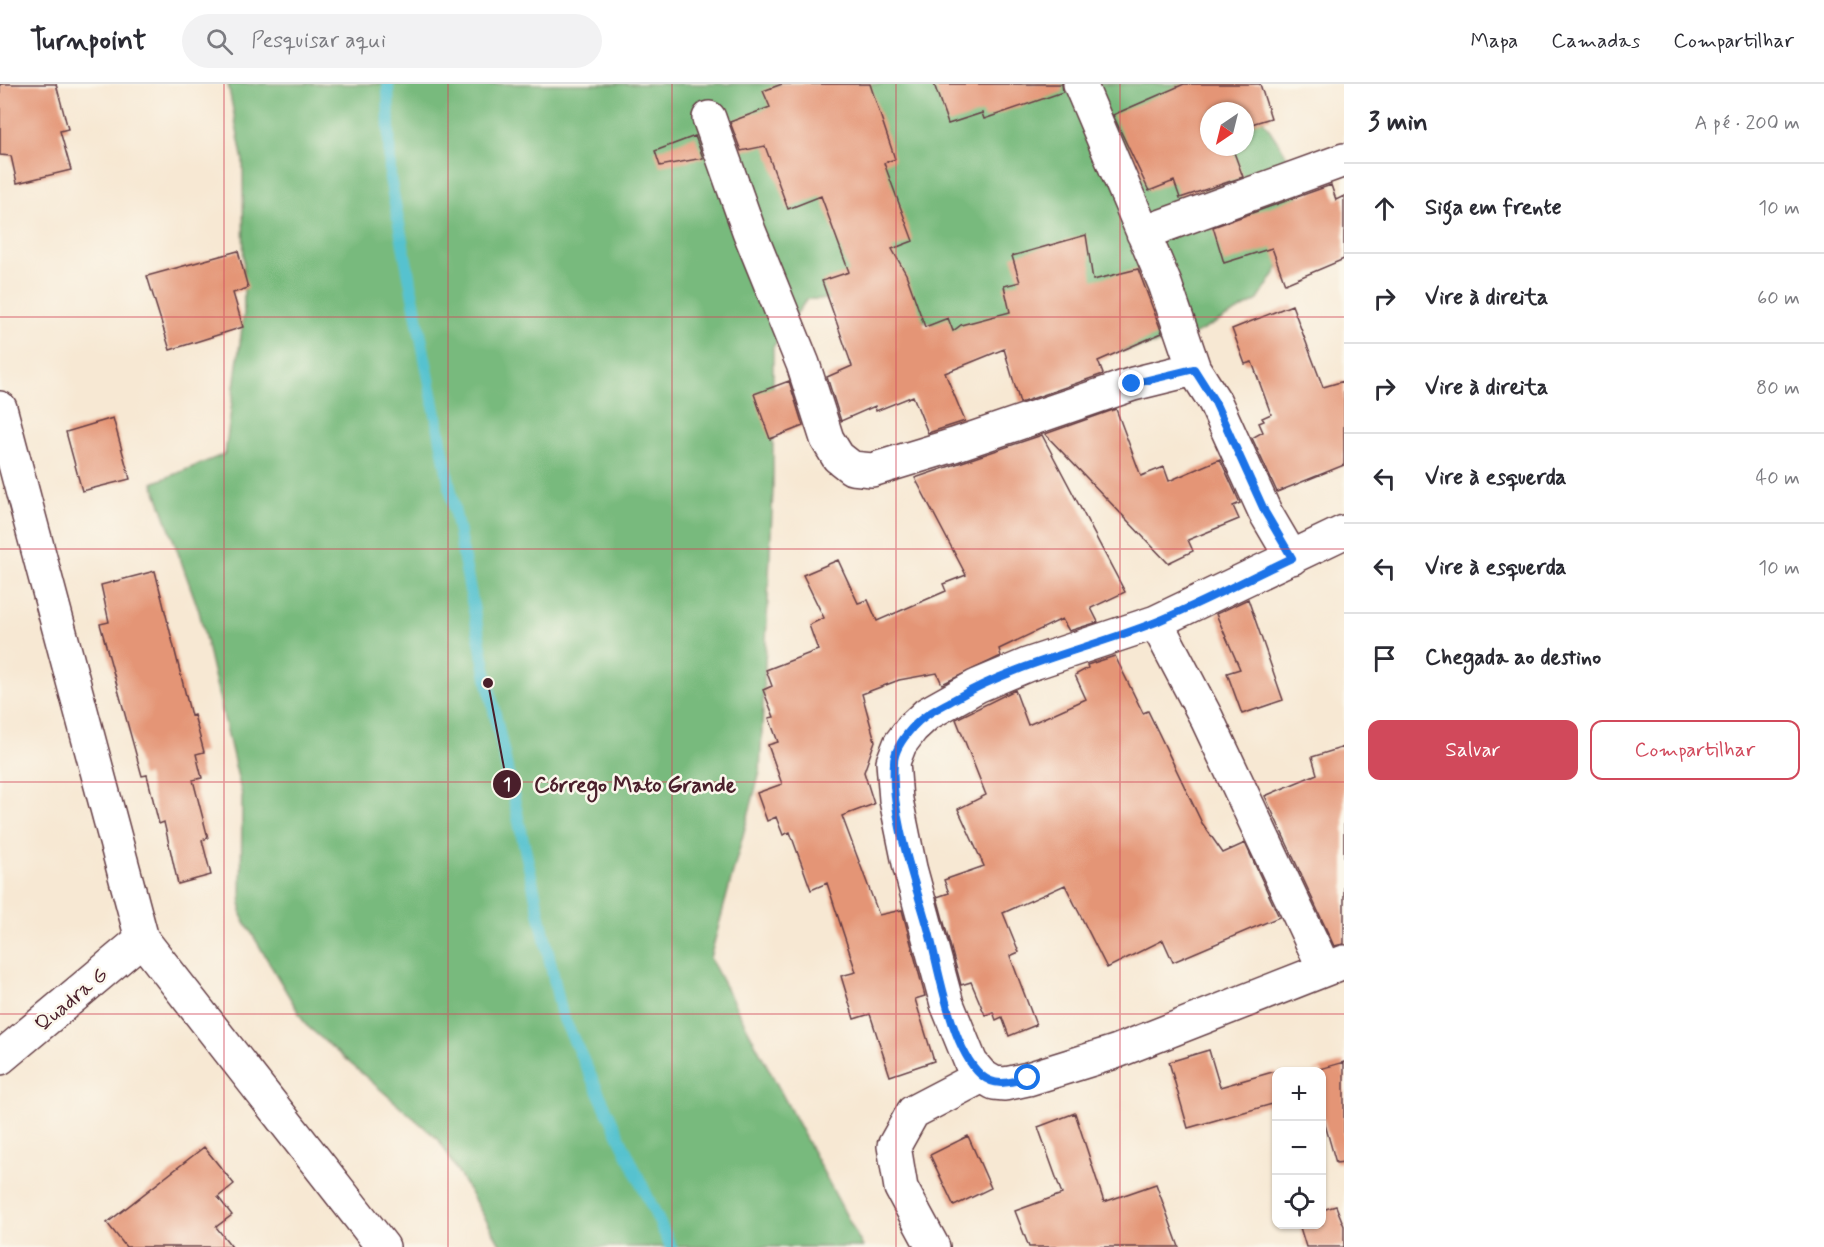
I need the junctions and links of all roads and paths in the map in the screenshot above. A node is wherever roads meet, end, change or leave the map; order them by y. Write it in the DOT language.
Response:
graph roads {
  1 [pos="1080,84"];
  2 [pos="710,118"];
  3 [pos="1344,160"];
  4 [pos="1143,233"];
  5 [pos="1194,369"];
  6 [pos="0,408"];
  7 [pos="1344,532"];
  8 [pos="1292,558"];
  9 [pos="1156,622"];
  10 [pos="142,939"];
  11 [pos="1334,965"];
  12 [pos="0,1058"];
  13 [pos="982,1076"];
  14 [pos="383,1247"];
  15 [pos="933,1247"];
  1 -- 4 [label="street"];
  2 -- 5 [label="street"];
  3 -- 4 [label="street"];
  4 -- 5 [label="street"];
  5 -- 8 [label="street"];
  6 -- 10 [label="street"];
  7 -- 8 [label="street"];
  8 -- 9 [label="street"];
  9 -- 11 [label="street"];
  9 -- 13 [label="street"];
  10 -- 12 [label="street, Quadra G"];
  10 -- 14 [label="street"];
  11 -- 13 [label="street"];
  13 -- 15 [label="street"];
}
